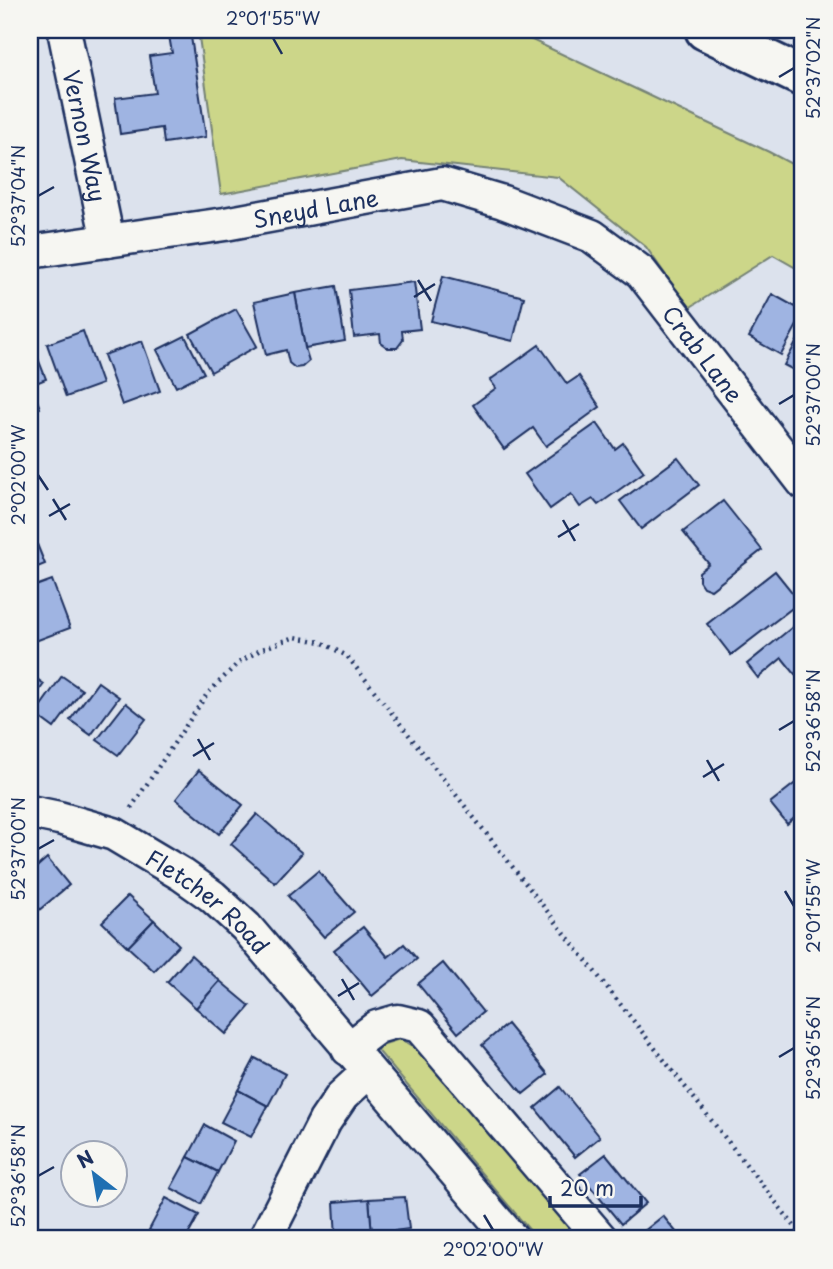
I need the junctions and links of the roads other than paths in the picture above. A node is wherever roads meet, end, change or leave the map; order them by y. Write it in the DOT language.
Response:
graph roads {
  1 [pos="64,30"];
  2 [pos="705,30"];
  3 [pos="803,77"];
  4 [pos="592,236"];
  5 [pos="108,241"];
  6 [pos="30,252"];
  7 [pos="803,482"];
  8 [pos="30,812"];
  9 [pos="348,1049"];
  10 [pos="368,1072"];
  11 [pos="265,1239"];
  12 [pos="512,1239"];
  13 [pos="601,1239"];
  1 -- 5 [label="street, Vernon Way"];
  2 -- 3 [label="highway"];
  4 -- 5 [label="street, Sneyd Lane"];
  4 -- 7 [label="street, Crab Lane"];
  5 -- 6 [label="street, Sneyd Lane"];
  8 -- 9 [label="street, Fletcher Road"];
  9 -- 10 [label="street, Fletcher Road"];
  9 -- 13 [label="street"];
  10 -- 11 [label="street"];
  10 -- 12 [label="street, Fletcher Road"];
}
